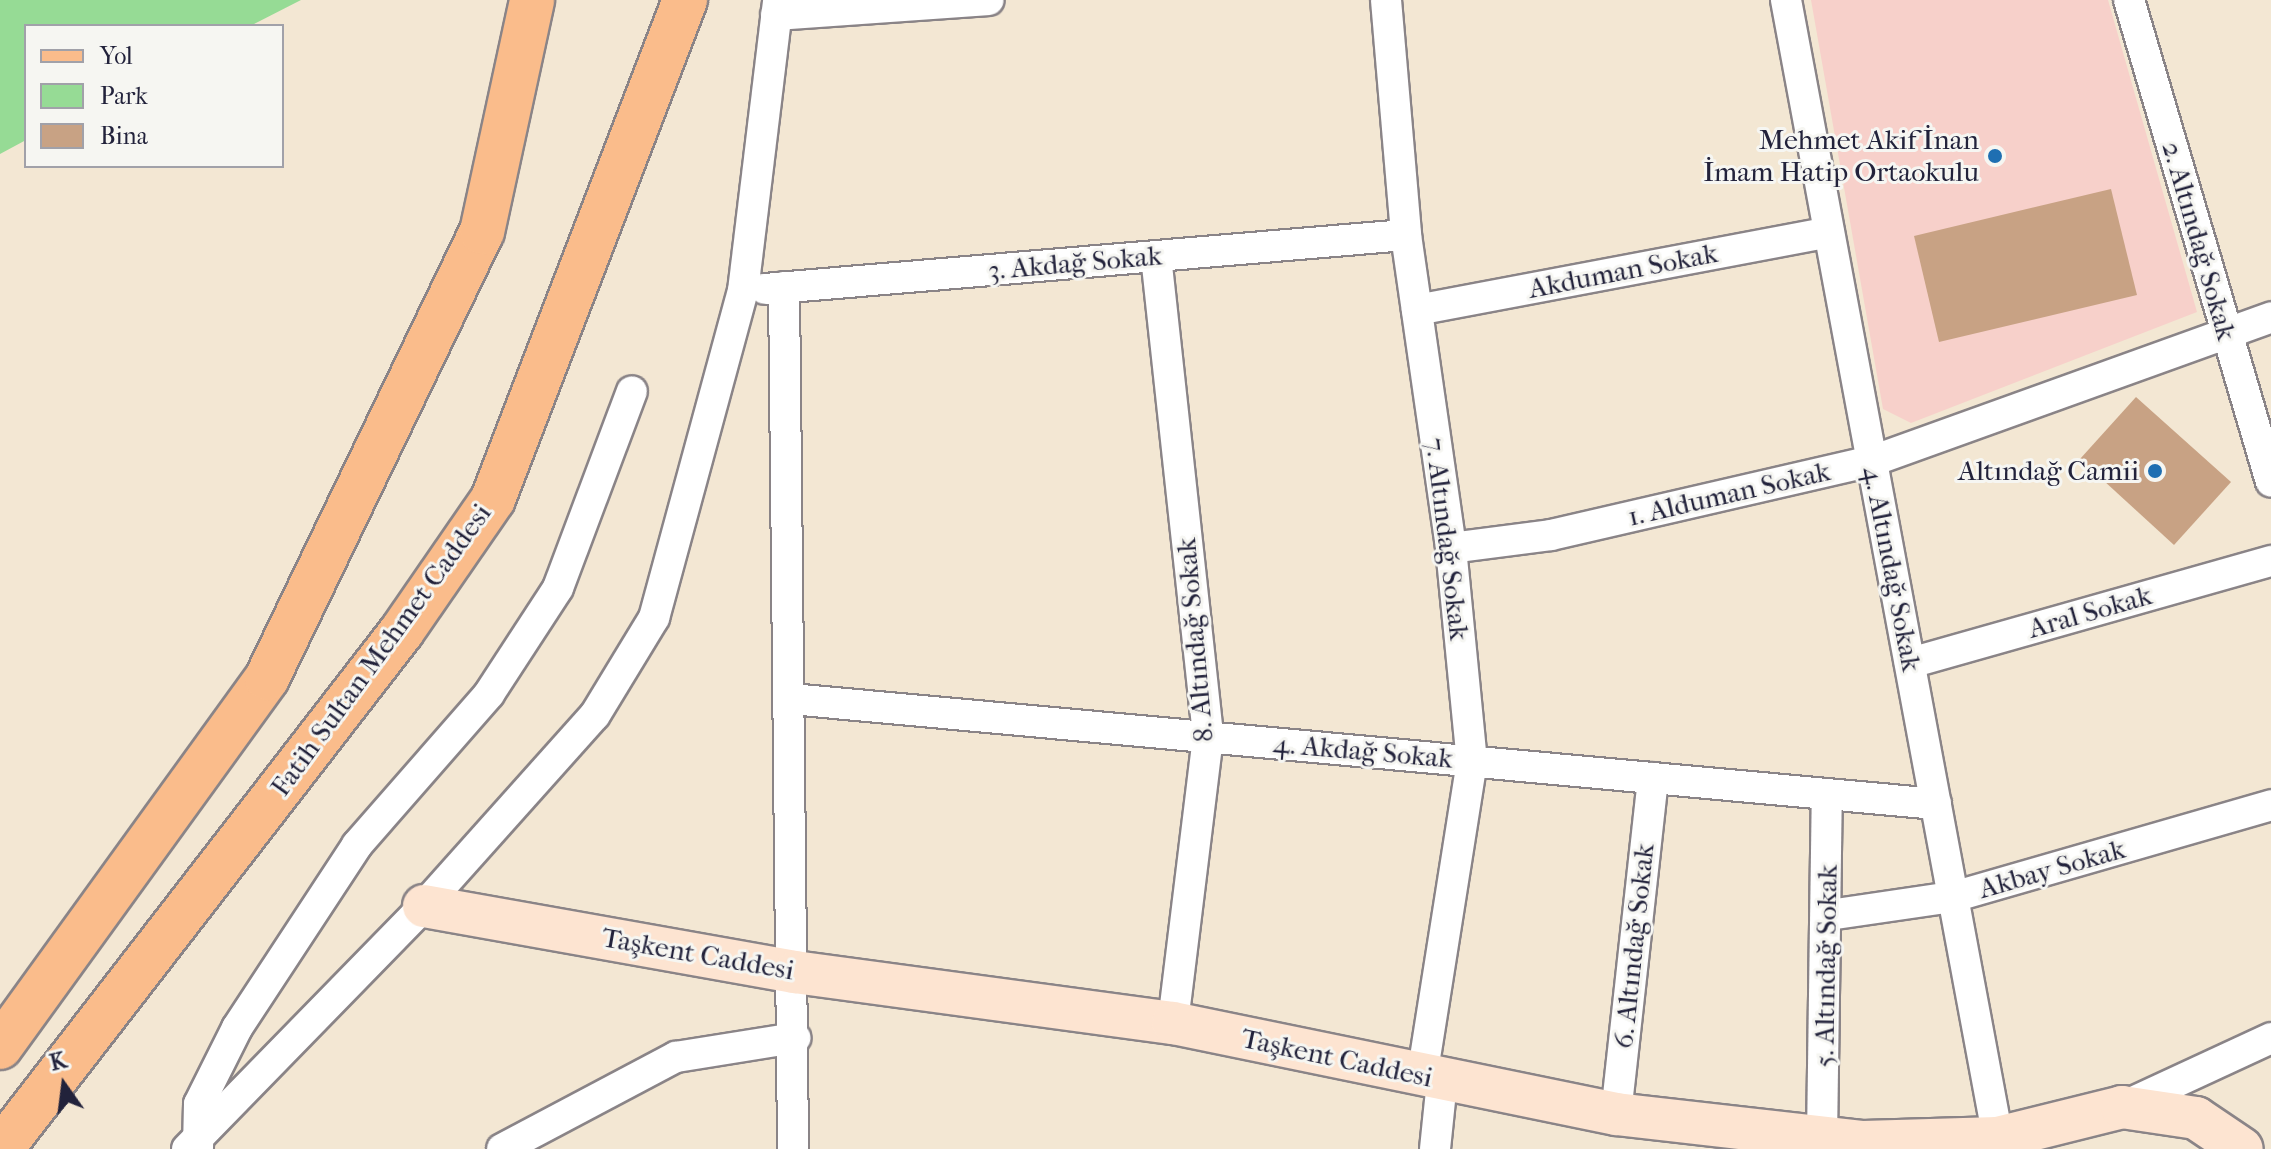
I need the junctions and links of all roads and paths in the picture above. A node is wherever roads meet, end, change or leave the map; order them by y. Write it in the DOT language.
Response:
graph roads {
  1 [pos="532,0"];
  2 [pos="685,0"];
  3 [pos="988,0"];
  4 [pos="1386,0"];
  5 [pos="1786,0"];
  6 [pos="2129,0"];
  7 [pos="777,8"];
  8 [pos="1829,232"];
  9 [pos="1406,235"];
  10 [pos="1156,256"];
  11 [pos="784,287"];
  12 [pos="743,291"];
  13 [pos="1417,310"];
  14 [pos="2271,317"];
  15 [pos="2226,332"];
  16 [pos="632,391"];
  17 [pos="1872,461"];
  18 [pos="2271,482"];
  19 [pos="1451,548"];
  20 [pos="2271,561"];
  21 [pos="1910,663"];
  22 [pos="791,699"];
  23 [pos="1208,737"];
  24 [pos="1472,761"];
  25 [pos="1653,778"];
  26 [pos="1827,794"];
  27 [pos="1936,804"];
  28 [pos="2271,805"];
  29 [pos="1953,897"];
  30 [pos="424,906"];
  31 [pos="1829,915"];
  32 [pos="795,972"];
  33 [pos="1173,1023"];
  34 [pos="795,1038"];
  35 [pos="2271,1038"];
  36 [pos="0,1047"];
  37 [pos="1432,1078"];
  38 [pos="2122,1107"];
  39 [pos="1616,1114"];
  40 [pos="1998,1138"];
  41 [pos="1822,1139"];
  42 [pos="194,1146"];
  43 [pos="1,1149"];
  44 [pos="502,1149"];
  45 [pos="793,1149"];
  46 [pos="1435,1149"];
  47 [pos="2242,1149"];
  1 -- 36 [label="main road"];
  2 -- 43 [label="main road, Fatih Sultan Mehmet Caddesi"];
  3 -- 7 [label="street"];
  4 -- 9 [label="street, 7. Altındağ Sokak"];
  5 -- 8 [label="street, 4. Altındağ Sokak"];
  6 -- 15 [label="street, 2. Altındağ Sokak"];
  7 -- 12 [label="street"];
  8 -- 13 [label="street, Akduman Sokak"];
  8 -- 17 [label="street, 4. Altındağ Sokak"];
  9 -- 10 [label="street, 3. Akdağ Sokak"];
  9 -- 13 [label="street, 7. Altındağ Sokak"];
  10 -- 11 [label="street, 3. Akdağ Sokak"];
  10 -- 23 [label="street, 8. Altındağ Sokak"];
  11 -- 12 [label="street, 3. Akdağ Sokak"];
  11 -- 22 [label="street"];
  12 -- 30 [label="street"];
  13 -- 19 [label="street, 7. Altındağ Sokak"];
  14 -- 15 [label="street, 1. Alduman Sokak"];
  15 -- 17 [label="street, 1. Alduman Sokak"];
  15 -- 18 [label="street, 2. Altındağ Sokak"];
  16 -- 42 [label="street"];
  17 -- 19 [label="street, 1. Alduman Sokak"];
  17 -- 21 [label="street, 4. Altındağ Sokak"];
  19 -- 24 [label="street, 7. Altındağ Sokak"];
  20 -- 21 [label="street, Aral Sokak"];
  21 -- 27 [label="street, 4. Altındağ Sokak"];
  22 -- 23 [label="street, 4. Akdağ Sokak"];
  22 -- 32 [label="street"];
  23 -- 24 [label="street, 4. Akdağ Sokak"];
  23 -- 33 [label="street, 8. Altındağ Sokak"];
  24 -- 25 [label="street, 4. Akdağ Sokak"];
  24 -- 37 [label="street, 7. Altındağ Sokak"];
  25 -- 26 [label="street, 4. Akdağ Sokak"];
  25 -- 39 [label="street, 6. Altındağ Sokak"];
  26 -- 27 [label="street, 4. Akdağ Sokak"];
  26 -- 31 [label="street, 5. Altındağ Sokak"];
  27 -- 29 [label="street, 4. Altındağ Sokak"];
  28 -- 29 [label="street, Akbay Sokak"];
  29 -- 31 [label="street, Akbay Sokak"];
  29 -- 40 [label="street, 4. Altındağ Sokak"];
  30 -- 32 [label="street, Taşkent Caddesi"];
  30 -- 42 [label="street"];
  31 -- 41 [label="street, 5. Altındağ Sokak"];
  32 -- 33 [label="street, Taşkent Caddesi"];
  32 -- 34 [label="street"];
  33 -- 37 [label="street, Taşkent Caddesi"];
  34 -- 44 [label="street"];
  34 -- 45 [label="street"];
  35 -- 38 [label="street"];
  37 -- 39 [label="street, Taşkent Caddesi"];
  37 -- 46 [label="street, 7. Altındağ Sokak"];
  38 -- 40 [label="street, Taşkent Caddesi"];
  38 -- 47 [label="street, Taşkent Caddesi"];
  39 -- 41 [label="street, Taşkent Caddesi"];
  40 -- 41 [label="street, Taşkent Caddesi"];
}
